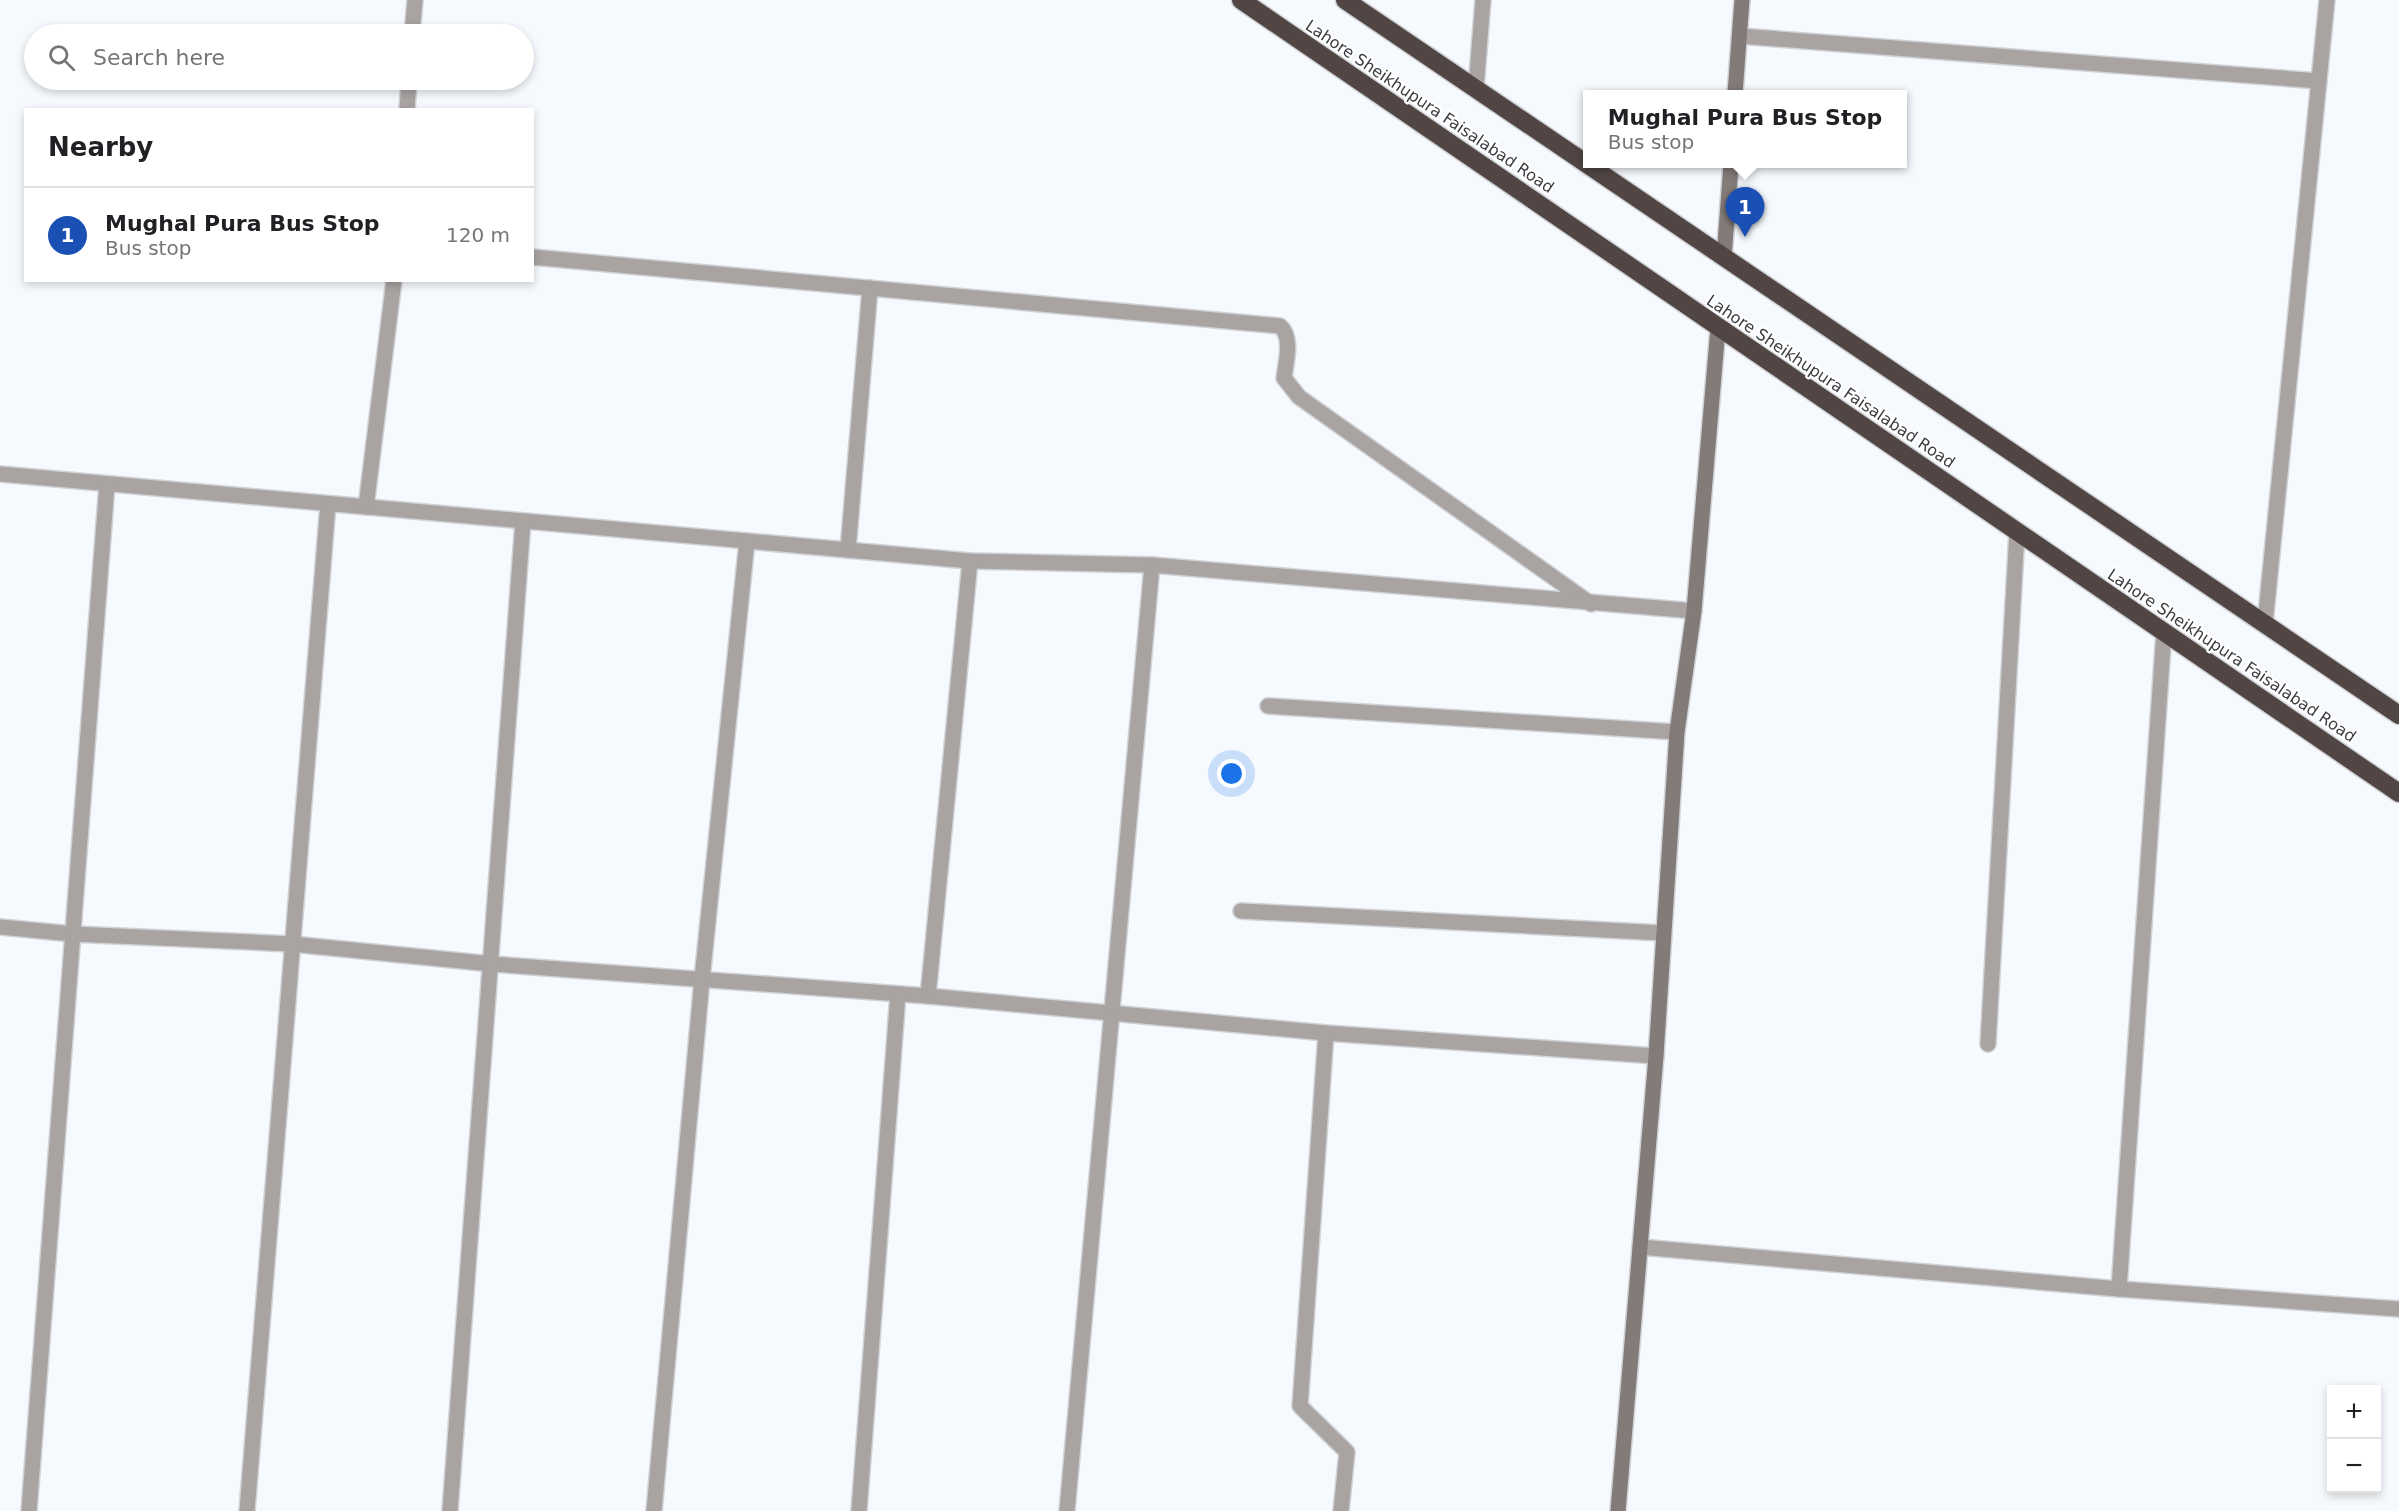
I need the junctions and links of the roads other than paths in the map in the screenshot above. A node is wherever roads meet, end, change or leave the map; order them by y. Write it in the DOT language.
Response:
graph roads {
  1 [pos="415,0"];
  2 [pos="1241,0"];
  3 [pos="1345,0"];
  4 [pos="1483,0"];
  5 [pos="1742,0"];
  6 [pos="2327,0"];
  7 [pos="413,24"];
  8 [pos="1740,36"];
  9 [pos="2319,81"];
  10 [pos="1476,88"];
  11 [pos="408,90"];
  12 [pos="1736,90"];
  13 [pos="407,108"];
  14 [pos="1583,161"];
  15 [pos="1593,168"];
  16 [pos="1731,168"];
  17 [pos="534,257"];
  18 [pos="1724,258"];
  19 [pos="394,282"];
  20 [pos="870,288"];
  21 [pos="1718,328"];
  22 [pos="0,474"];
  23 [pos="107,483"];
  24 [pos="328,504"];
  25 [pos="366,507"];
  26 [pos="523,521"];
  27 [pos="2017,532"];
  28 [pos="747,541"];
  29 [pos="848,550"];
  30 [pos="970,561"];
  31 [pos="1152,565"];
  32 [pos="1591,604"];
  33 [pos="1694,611"];
  34 [pos="2265,624"];
  35 [pos="2164,631"];
  36 [pos="1268,706"];
  37 [pos="2399,715"];
  38 [pos="1677,732"];
  39 [pos="2399,794"];
  40 [pos="1241,911"];
  41 [pos="0,927"];
  42 [pos="1663,933"];
  43 [pos="73,934"];
  44 [pos="292,944"];
  45 [pos="492,964"];
  46 [pos="702,980"];
  47 [pos="898,994"];
  48 [pos="928,996"];
  49 [pos="1112,1014"];
  50 [pos="1326,1033"];
  51 [pos="1988,1044"];
  52 [pos="1656,1056"];
  53 [pos="1640,1247"];
  54 [pos="2119,1289"];
  55 [pos="2399,1309"];
  56 [pos="29,1511"];
  57 [pos="247,1511"];
  58 [pos="450,1511"];
  59 [pos="654,1511"];
  60 [pos="859,1511"];
  61 [pos="1067,1511"];
  62 [pos="1341,1511"];
  63 [pos="1618,1511"];
  1 -- 7 [label="street"];
  2 -- 21 [label="highway, Lahore Sheikhupura Faisalabad Road"];
  3 -- 10 [label="highway"];
  4 -- 10 [label="street"];
  5 -- 8 [label="street"];
  6 -- 9 [label="street"];
  8 -- 9 [label="street"];
  8 -- 12 [label="street"];
  9 -- 34 [label="street"];
  10 -- 14 [label="highway"];
  11 -- 13 [label="street"];
  15 -- 18 [label="highway"];
  16 -- 18 [label="street"];
  17 -- 20 [label="street"];
  18 -- 34 [label="highway"];
  19 -- 25 [label="street"];
  20 -- 29 [label="street"];
  20 -- 32 [label="street"];
  21 -- 27 [label="highway, Lahore Sheikhupura Faisalabad Road"];
  21 -- 33 [label="street"];
  22 -- 23 [label="street"];
  23 -- 24 [label="street"];
  23 -- 43 [label="street"];
  24 -- 25 [label="street"];
  24 -- 44 [label="street"];
  25 -- 26 [label="street"];
  26 -- 28 [label="street"];
  26 -- 45 [label="street"];
  27 -- 35 [label="highway, Lahore Sheikhupura Faisalabad Road"];
  27 -- 51 [label="street"];
  28 -- 29 [label="street"];
  28 -- 46 [label="street"];
  29 -- 30 [label="street"];
  30 -- 31 [label="street"];
  30 -- 48 [label="street"];
  31 -- 32 [label="street"];
  31 -- 49 [label="street"];
  32 -- 33 [label="street"];
  33 -- 38 [label="street"];
  34 -- 37 [label="highway"];
  35 -- 39 [label="highway, Lahore Sheikhupura Faisalabad Road"];
  35 -- 54 [label="street"];
  36 -- 38 [label="street"];
  38 -- 42 [label="street"];
  40 -- 42 [label="street"];
  41 -- 43 [label="street"];
  42 -- 52 [label="street"];
  43 -- 44 [label="street"];
  43 -- 56 [label="street"];
  44 -- 45 [label="street"];
  44 -- 57 [label="street"];
  45 -- 46 [label="street"];
  45 -- 58 [label="street"];
  46 -- 47 [label="street"];
  46 -- 59 [label="street"];
  47 -- 48 [label="street"];
  47 -- 60 [label="street"];
  48 -- 49 [label="street"];
  49 -- 50 [label="street"];
  49 -- 61 [label="street"];
  50 -- 52 [label="street"];
  50 -- 62 [label="street"];
  52 -- 53 [label="street"];
  53 -- 54 [label="street"];
  53 -- 63 [label="street"];
  54 -- 55 [label="street"];
}
